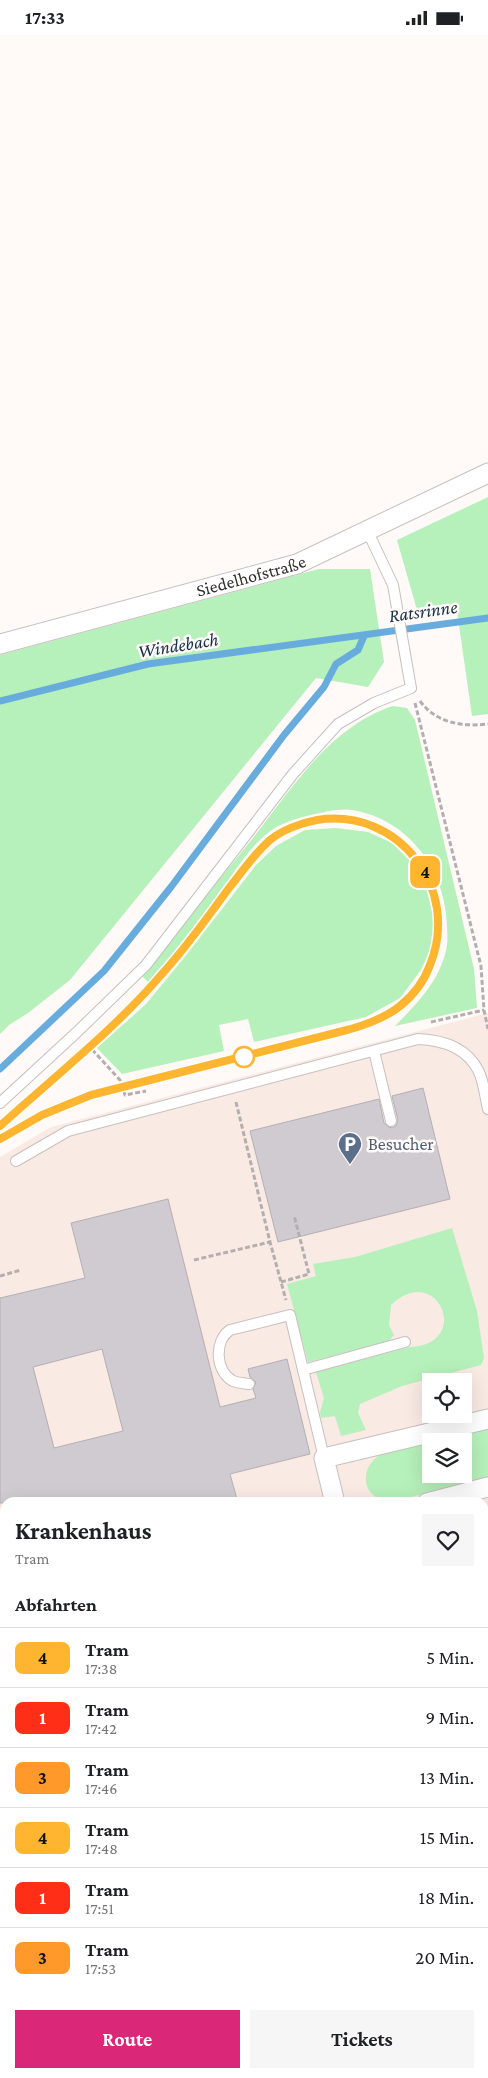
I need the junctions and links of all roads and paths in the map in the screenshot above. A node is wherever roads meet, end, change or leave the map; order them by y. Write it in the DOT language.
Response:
graph roads {
  1 [pos="488,473"];
  2 [pos="367,530"];
  3 [pos="0,644"];
  4 [pos="411,688"];
  5 [pos="488,724"];
  6 [pos="488,1029"];
  7 [pos="76,1033"];
  8 [pos="374,1051"];
  9 [pos="233,1087"];
  10 [pos="150,1090"];
  11 [pos="0,1103"];
  12 [pos="488,1109"];
  13 [pos="391,1121"];
  14 [pos="16,1161"];
  15 [pos="294,1215"];
  16 [pos="270,1242"];
  17 [pos="194,1260"];
  18 [pos="22,1270"];
  19 [pos="0,1276"];
  20 [pos="281,1282"];
  21 [pos="290,1315"];
  22 [pos="405,1342"];
  23 [pos="302,1370"];
  24 [pos="249,1384"];
  25 [pos="488,1419"];
  26 [pos="324,1457"];
  27 [pos="488,1487"];
  28 [pos="334,1497"];
  29 [pos="450,1497"];
  1 -- 2 [label="street, Siedelhofstraße"];
  2 -- 3 [label="street, Siedelhofstraße"];
  2 -- 4 [label="lane"];
  4 -- 5 [label="path"];
  4 -- 6 [label="path"];
  4 -- 7 [label="lane"];
  7 -- 10 [label="path"];
  7 -- 11 [label="lane"];
  8 -- 9 [label="lane"];
  8 -- 12 [label="lane"];
  8 -- 13 [label="lane"];
  9 -- 14 [label="lane"];
  9 -- 16 [label="path"];
  15 -- 20 [label="path"];
  16 -- 17 [label="path"];
  16 -- 20 [label="path"];
  18 -- 19 [label="path"];
  20 -- 21 [label="path"];
  21 -- 23 [label="lane"];
  21 -- 24 [label="lane"];
  22 -- 23 [label="lane"];
  23 -- 26 [label="lane"];
  25 -- 26 [label="street"];
  26 -- 28 [label="street"];
  27 -- 29 [label="street"];
}
